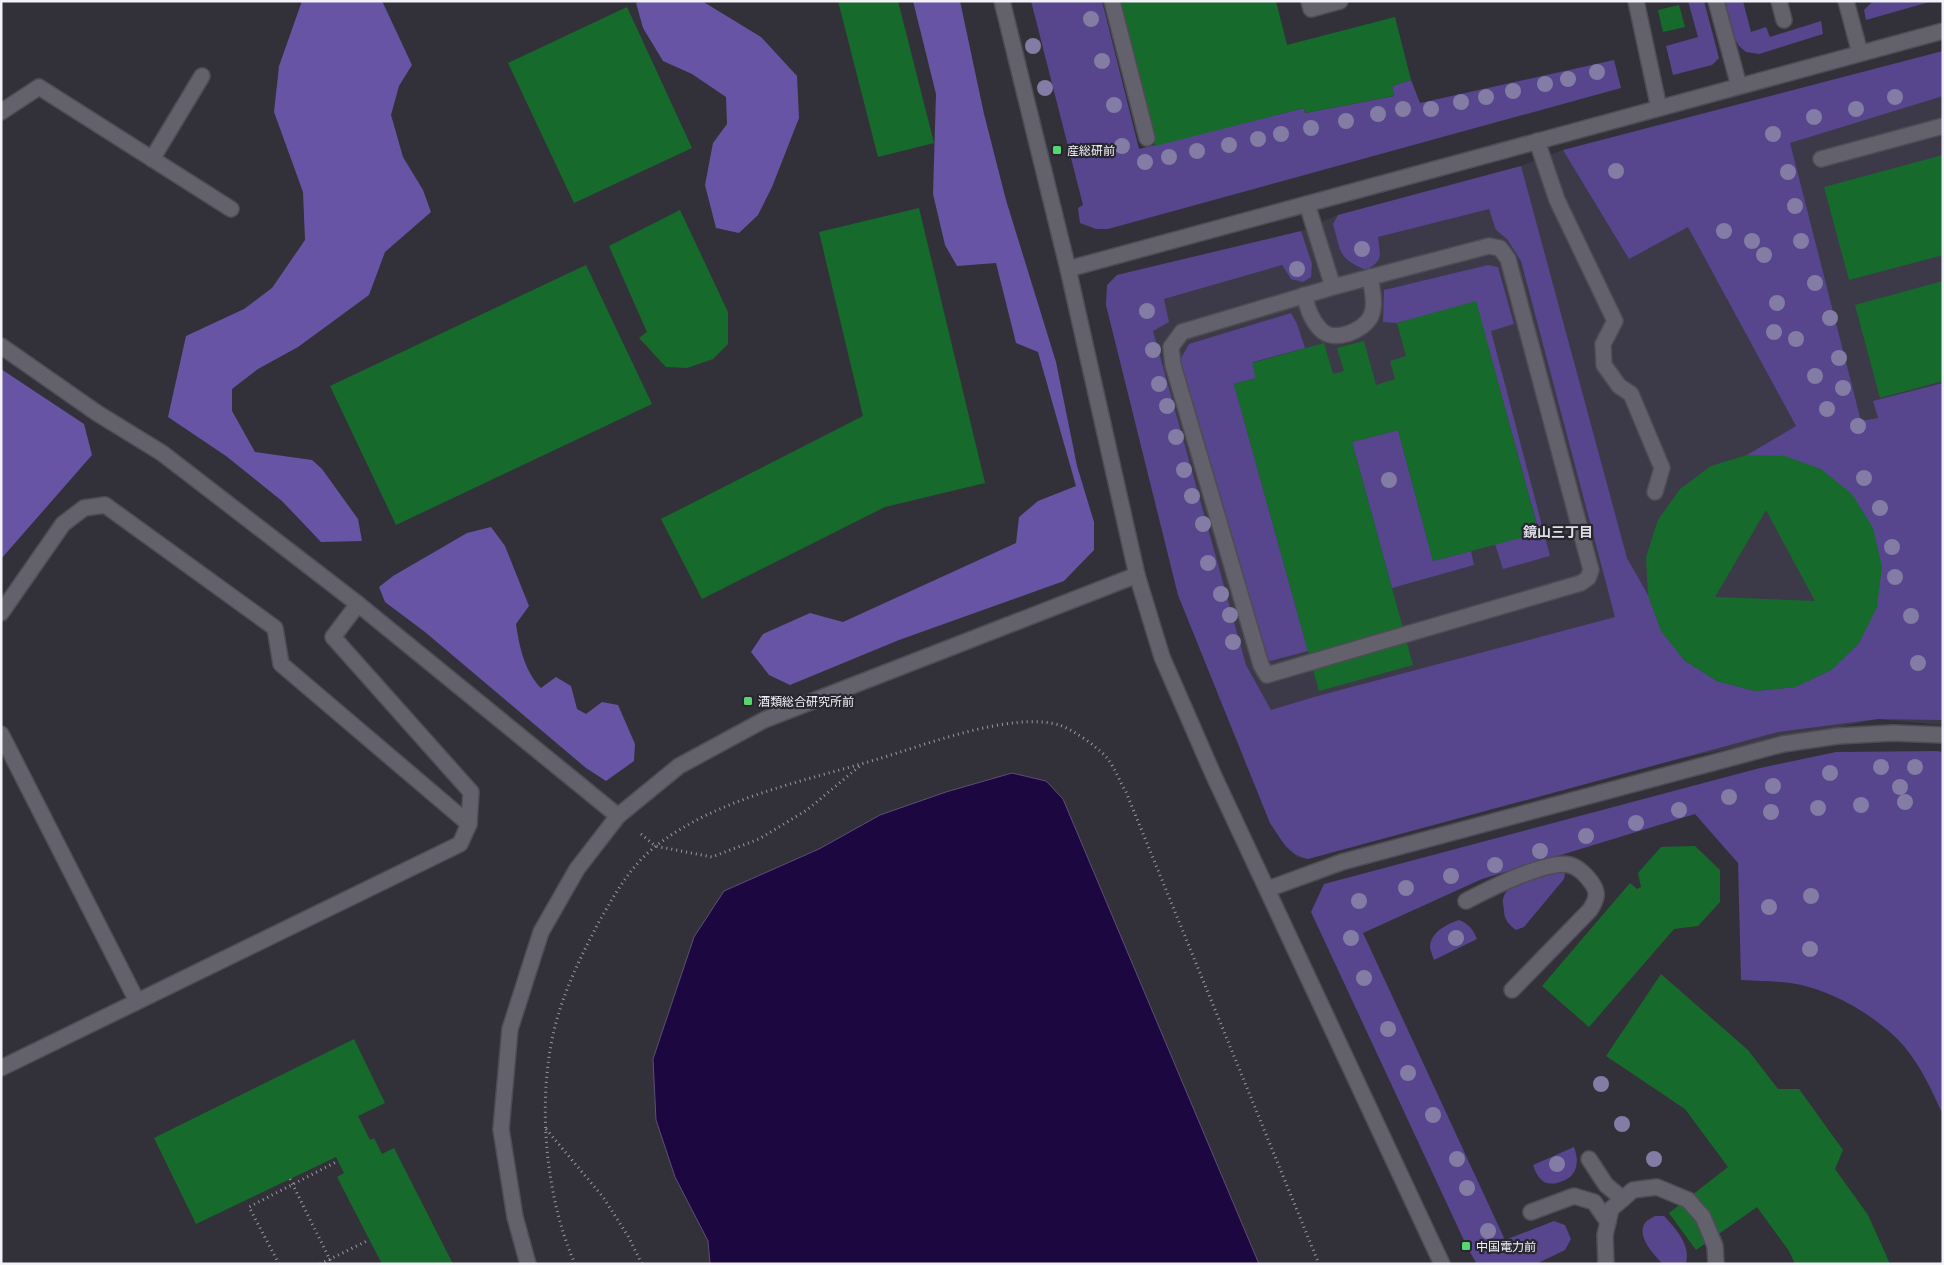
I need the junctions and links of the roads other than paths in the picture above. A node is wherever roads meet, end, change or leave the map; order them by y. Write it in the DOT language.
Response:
graph roads {
  1 [pos="1002,1"];
  2 [pos="1112,1"];
  3 [pos="1309,1"];
  4 [pos="1340,1"];
  5 [pos="1636,1"];
  6 [pos="1716,1"];
  7 [pos="1779,1"];
  8 [pos="1846,1"];
  9 [pos="1784,20"];
  10 [pos="1943,30"];
  11 [pos="1860,53"];
  12 [pos="202,76"];
  13 [pos="1739,86"];
  14 [pos="1659,108"];
  15 [pos="1,112"];
  16 [pos="1943,126"];
  17 [pos="1147,138"];
  18 [pos="1537,141"];
  19 [pos="152,159"];
  20 [pos="1821,159"];
  21 [pos="1307,204"];
  22 [pos="231,209"];
  23 [pos="1068,269"];
  24 [pos="1370,277"];
  25 [pos="1333,287"];
  26 [pos="1304,296"];
  27 [pos="1,346"];
  28 [pos="1655,492"];
  29 [pos="1137,575"];
  30 [pos="358,604"];
  31 [pos="1,613"];
  32 [pos="1,734"];
  33 [pos="1943,735"];
  34 [pos="618,816"];
  35 [pos="469,824"];
  36 [pos="1268,889"];
  37 [pos="1466,901"];
  38 [pos="1512,990"];
  39 [pos="137,1001"];
  40 [pos="1,1068"];
  41 [pos="1589,1159"];
  42 [pos="1623,1199"];
  43 [pos="1531,1212"];
  44 [pos="1608,1222"];
  45 [pos="528,1264"];
  46 [pos="1442,1264"];
  47 [pos="1606,1264"];
  48 [pos="1716,1264"];
  1 -- 23 [label="street"];
  2 -- 17 [label="street"];
  3 -- 4 [label="street"];
  5 -- 14 [label="street"];
  6 -- 13 [label="street"];
  7 -- 9 [label="street"];
  8 -- 11 [label="street"];
  10 -- 11 [label="street"];
  11 -- 13 [label="street"];
  12 -- 19 [label="street"];
  13 -- 14 [label="street"];
  14 -- 18 [label="street"];
  15 -- 19 [label="street"];
  16 -- 20 [label="street"];
  18 -- 21 [label="street"];
  18 -- 28 [label="street"];
  19 -- 22 [label="street"];
  21 -- 23 [label="street"];
  21 -- 25 [label="street"];
  23 -- 29 [label="street"];
  24 -- 25 [label="street"];
  24 -- 26 [label="street"];
  24 -- 26 [label="street"];
  25 -- 26 [label="street"];
  27 -- 30 [label="street"];
  29 -- 34 [label="street"];
  29 -- 36 [label="street"];
  30 -- 34 [label="street"];
  30 -- 35 [label="street"];
  31 -- 35 [label="street"];
  32 -- 39 [label="street"];
  33 -- 36 [label="street"];
  34 -- 45 [label="street"];
  35 -- 39 [label="street"];
  36 -- 46 [label="street"];
  37 -- 38 [label="street"];
  39 -- 40 [label="street"];
  41 -- 42 [label="street"];
  42 -- 44 [label="street"];
  42 -- 48 [label="street"];
  43 -- 44 [label="street"];
  44 -- 47 [label="street"];
}
